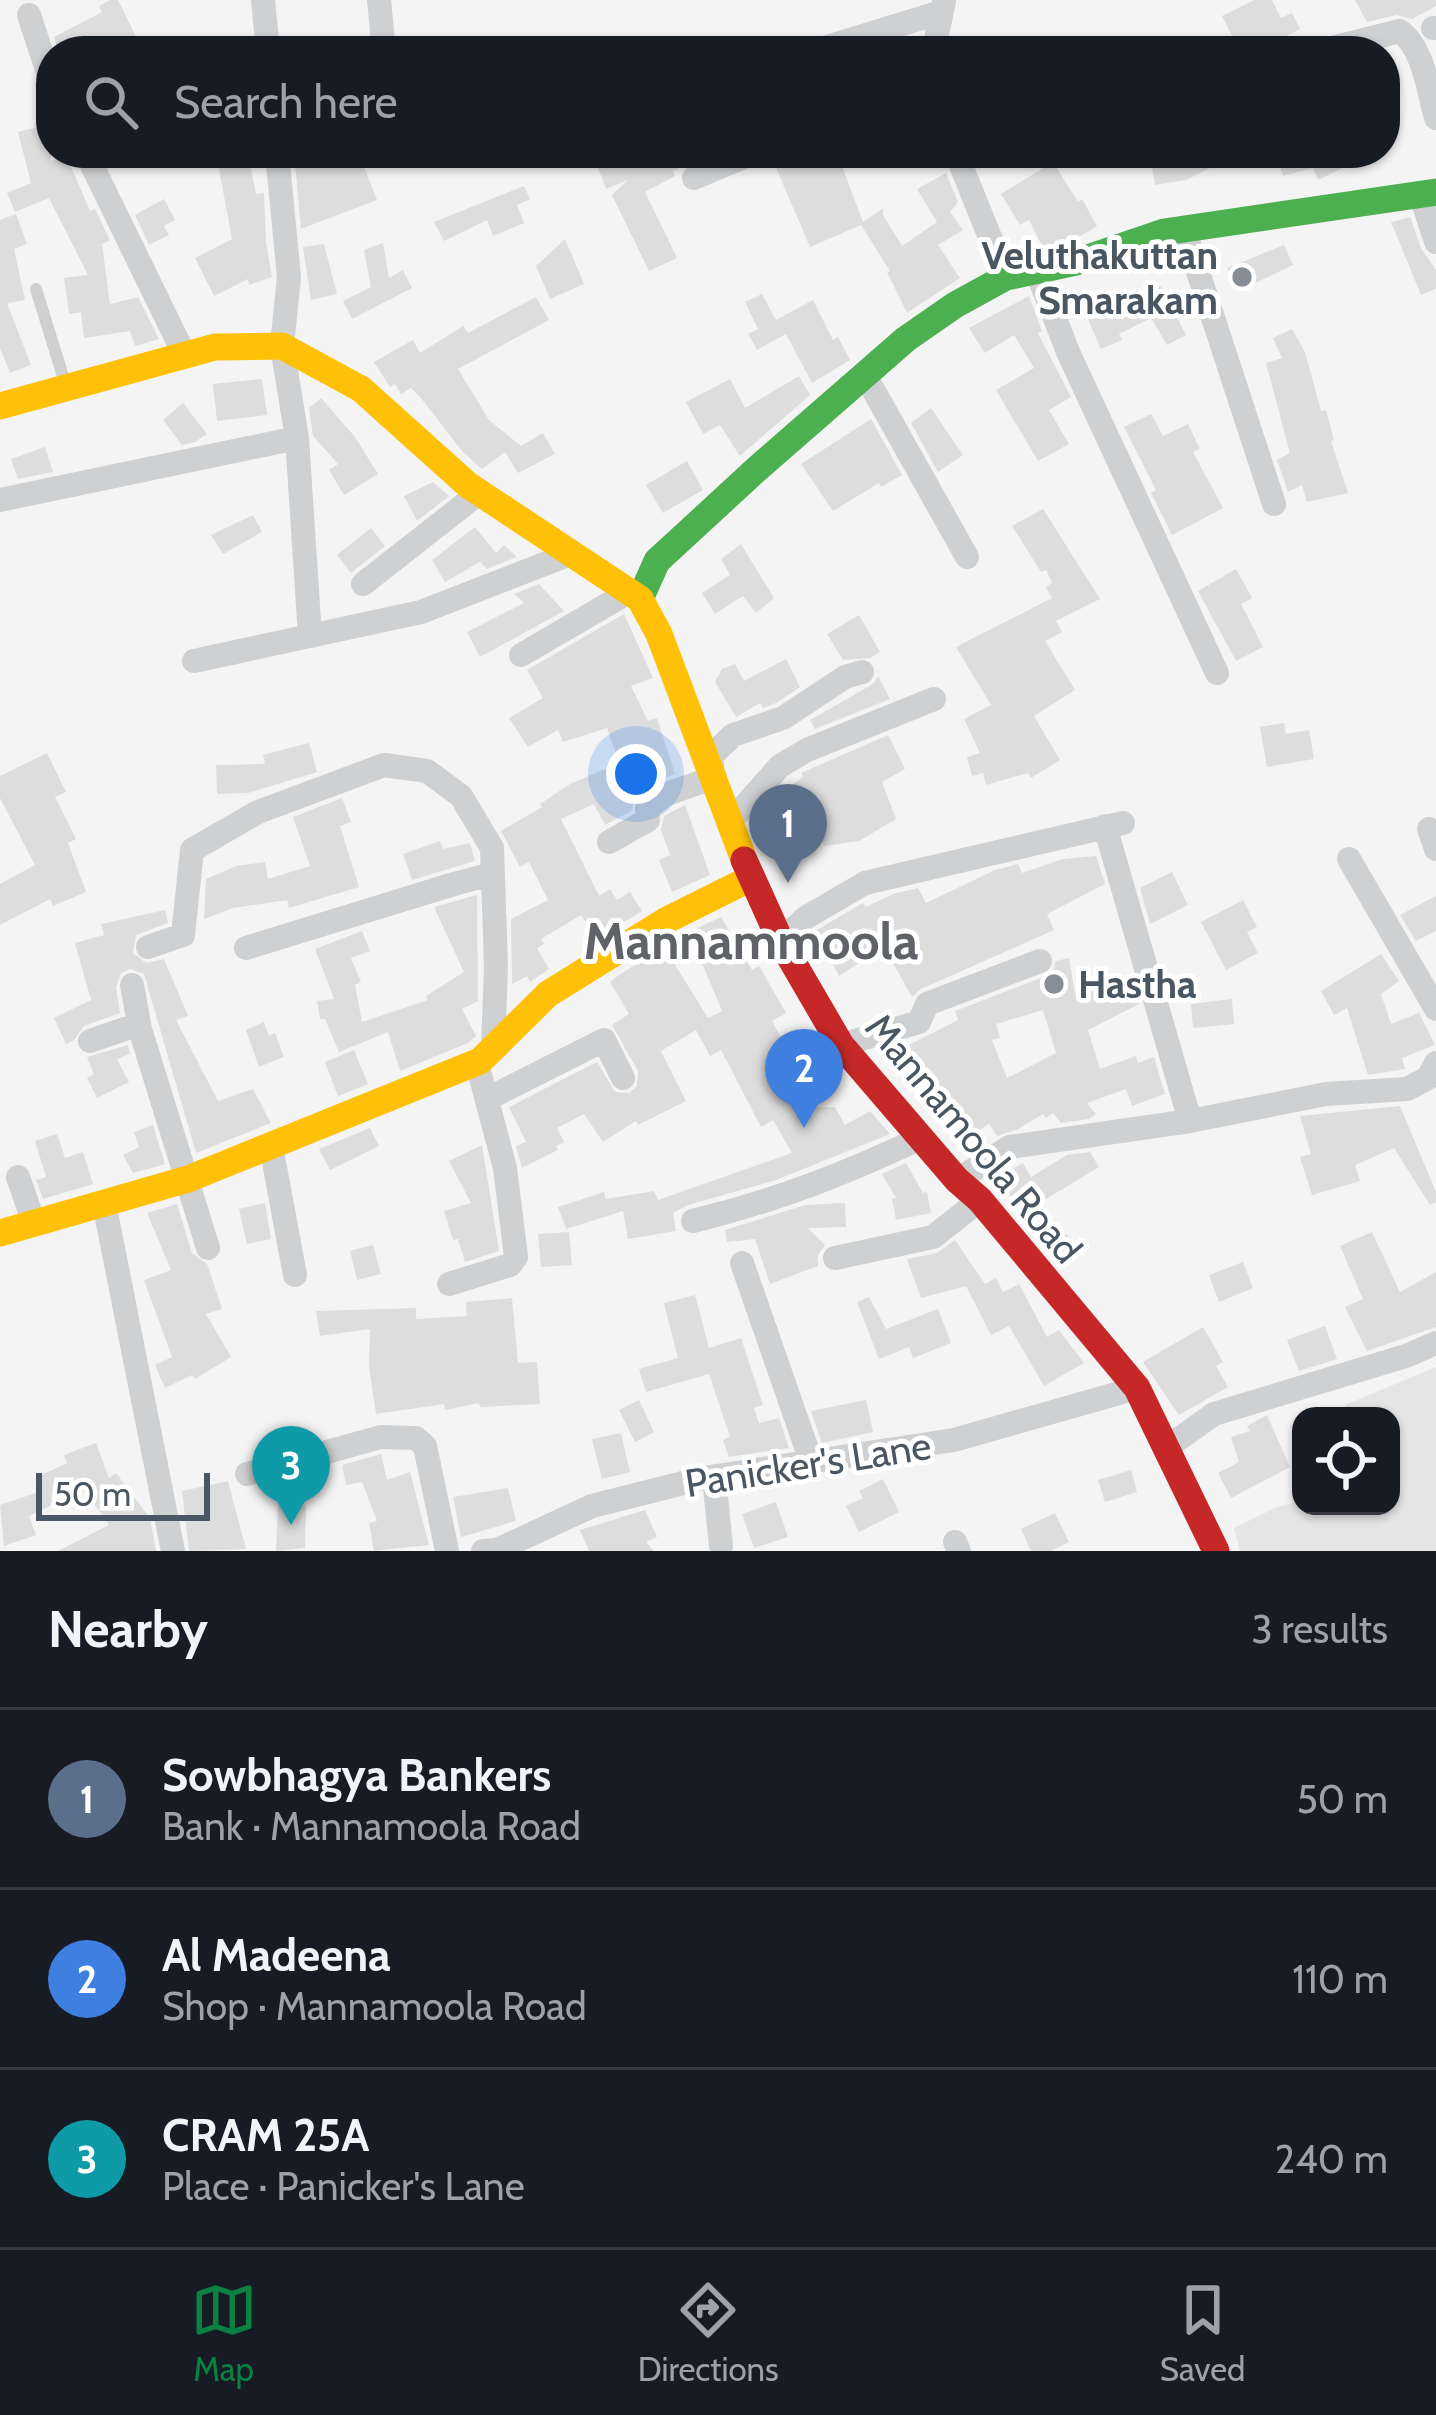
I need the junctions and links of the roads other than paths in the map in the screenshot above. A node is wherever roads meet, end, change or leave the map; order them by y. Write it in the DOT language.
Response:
graph roads {
  1 [pos="262,0"];
  2 [pos="379,0"];
  3 [pos="943,6"];
  4 [pos="29,15"];
  5 [pos="36,36"];
  6 [pos="266,36"];
  7 [pos="383,36"];
  8 [pos="857,36"];
  9 [pos="940,36"];
  10 [pos="1380,36"];
  11 [pos="1436,118"];
  12 [pos="93,168"];
  13 [pos="278,168"];
  14 [pos="718,168"];
  15 [pos="962,168"];
  16 [pos="694,178"];
  17 [pos="1428,193"];
  18 [pos="1184,229"];
  19 [pos="1436,242"];
  20 [pos="1037,272"];
  21 [pos="1006,277"];
  22 [pos="36,289"];
  23 [pos="282,346"];
  24 [pos="184,354"];
  25 [pos="865,375"];
  26 [pos="66,387"];
  27 [pos="0,406"];
  28 [pos="297,438"];
  29 [pos="479,493"];
  30 [pos="0,500"];
  31 [pos="1274,504"];
  32 [pos="573,553"];
  33 [pos="967,557"];
  34 [pos="363,584"];
  35 [pos="634,596"];
  36 [pos="310,636"];
  37 [pos="521,655"];
  38 [pos="194,662"];
  39 [pos="862,672"];
  40 [pos="1217,674"];
  41 [pos="934,699"];
  42 [pos="713,773"];
  43 [pos="731,821"];
  44 [pos="609,842"];
  45 [pos="1349,859"];
  46 [pos="752,878"];
  47 [pos="493,881"];
  48 [pos="781,942"];
  49 [pos="148,947"];
  50 [pos="246,948"];
  51 [pos="1040,961"];
  52 [pos="132,985"];
  53 [pos="1436,1009"];
  54 [pos="139,1024"];
  55 [pos="90,1041"];
  56 [pos="841,1045"];
  57 [pos="486,1054"];
  58 [pos="1436,1064"];
  59 [pos="623,1078"];
  60 [pos="487,1099"];
  61 [pos="1190,1121"];
  62 [pos="921,1138"];
  63 [pos="272,1146"];
  64 [pos="18,1177"];
  65 [pos="188,1179"];
  66 [pos="957,1180"];
  67 [pos="980,1200"];
  68 [pos="104,1203"];
  69 [pos="693,1221"];
  70 [pos="34,1223"];
  71 [pos="0,1233"];
  72 [pos="208,1249"];
  73 [pos="836,1258"];
  74 [pos="742,1263"];
  75 [pos="295,1275"];
  76 [pos="449,1284"];
  77 [pos="1436,1343"];
  78 [pos="1137,1388"];
  79 [pos="1166,1448"];
  80 [pos="812,1461"];
  81 [pos="247,1474"];
  82 [pos="714,1477"];
  83 [pos="721,1546"];
  84 [pos="173,1551"];
  85 [pos="446,1551"];
  86 [pos="483,1551"];
  87 [pos="1216,1551"];
  1 -- 6 [label="street"];
  2 -- 7 [label="street"];
  3 -- 8 [label="street"];
  3 -- 9 [label="street"];
  4 -- 5 [label="street"];
  10 -- 11 [label="street"];
  12 -- 24 [label="street"];
  13 -- 23 [label="street"];
  14 -- 16 [label="street"];
  15 -- 21 [label="street"];
  17 -- 18 [label="main road"];
  17 -- 19 [label="street"];
  18 -- 20 [label="main road"];
  18 -- 31 [label="street"];
  20 -- 21 [label="main road"];
  20 -- 40 [label="street"];
  21 -- 25 [label="main road"];
  22 -- 26 [label="lane"];
  23 -- 24 [label="main road, Mannamoola Road"];
  23 -- 28 [label="street"];
  23 -- 29 [label="main road, Mannamoola Road"];
  24 -- 26 [label="main road, Mannamoola Road"];
  25 -- 33 [label="street"];
  25 -- 35 [label="main road"];
  26 -- 27 [label="main road, Mannamoola Road"];
  28 -- 30 [label="street"];
  28 -- 36 [label="street"];
  29 -- 32 [label="main road, Mannamoola Road"];
  29 -- 34 [label="street"];
  32 -- 35 [label="main road, Mannamoola Road"];
  32 -- 36 [label="street"];
  35 -- 37 [label="street"];
  35 -- 42 [label="main road, Mannamoola Road"];
  36 -- 38 [label="street"];
  39 -- 42 [label="street"];
  41 -- 43 [label="street"];
  42 -- 43 [label="main road, Mannamoola Road"];
  42 -- 44 [label="street"];
  43 -- 46 [label="main road, Mannamoola Road"];
  45 -- 53 [label="street"];
  46 -- 48 [label="main road, Mannamoola Road"];
  46 -- 57 [label="main road"];
  47 -- 49 [label="street"];
  47 -- 50 [label="street"];
  47 -- 57 [label="street"];
  48 -- 56 [label="main road, Mannamoola Road"];
  48 -- 61 [label="street"];
  51 -- 56 [label="street"];
  52 -- 54 [label="street"];
  54 -- 55 [label="street"];
  54 -- 65 [label="street"];
  56 -- 62 [label="main road, Mannamoola Road"];
  57 -- 60 [label="street"];
  57 -- 63 [label="main road"];
  58 -- 61 [label="street"];
  59 -- 60 [label="street"];
  60 -- 76 [label="street"];
  61 -- 66 [label="street"];
  62 -- 66 [label="main road, Mannamoola Road"];
  62 -- 69 [label="street"];
  63 -- 65 [label="main road"];
  63 -- 75 [label="street"];
  64 -- 70 [label="street"];
  65 -- 68 [label="main road"];
  65 -- 72 [label="street"];
  66 -- 67 [label="main road, Mannamoola Road"];
  67 -- 73 [label="street"];
  67 -- 78 [label="main road, Mannamoola Road"];
  68 -- 70 [label="main road"];
  68 -- 84 [label="street"];
  70 -- 71 [label="main road"];
  74 -- 80 [label="street"];
  77 -- 79 [label="street"];
  78 -- 79 [label="main road, Mannamoola Road"];
  78 -- 80 [label="street, Panicker's Lane"];
  79 -- 87 [label="main road, Mannamoola Road"];
  80 -- 82 [label="street, Panicker's Lane"];
  81 -- 85 [label="street"];
  82 -- 83 [label="street"];
  82 -- 86 [label="street, Panicker's Lane"];
}
